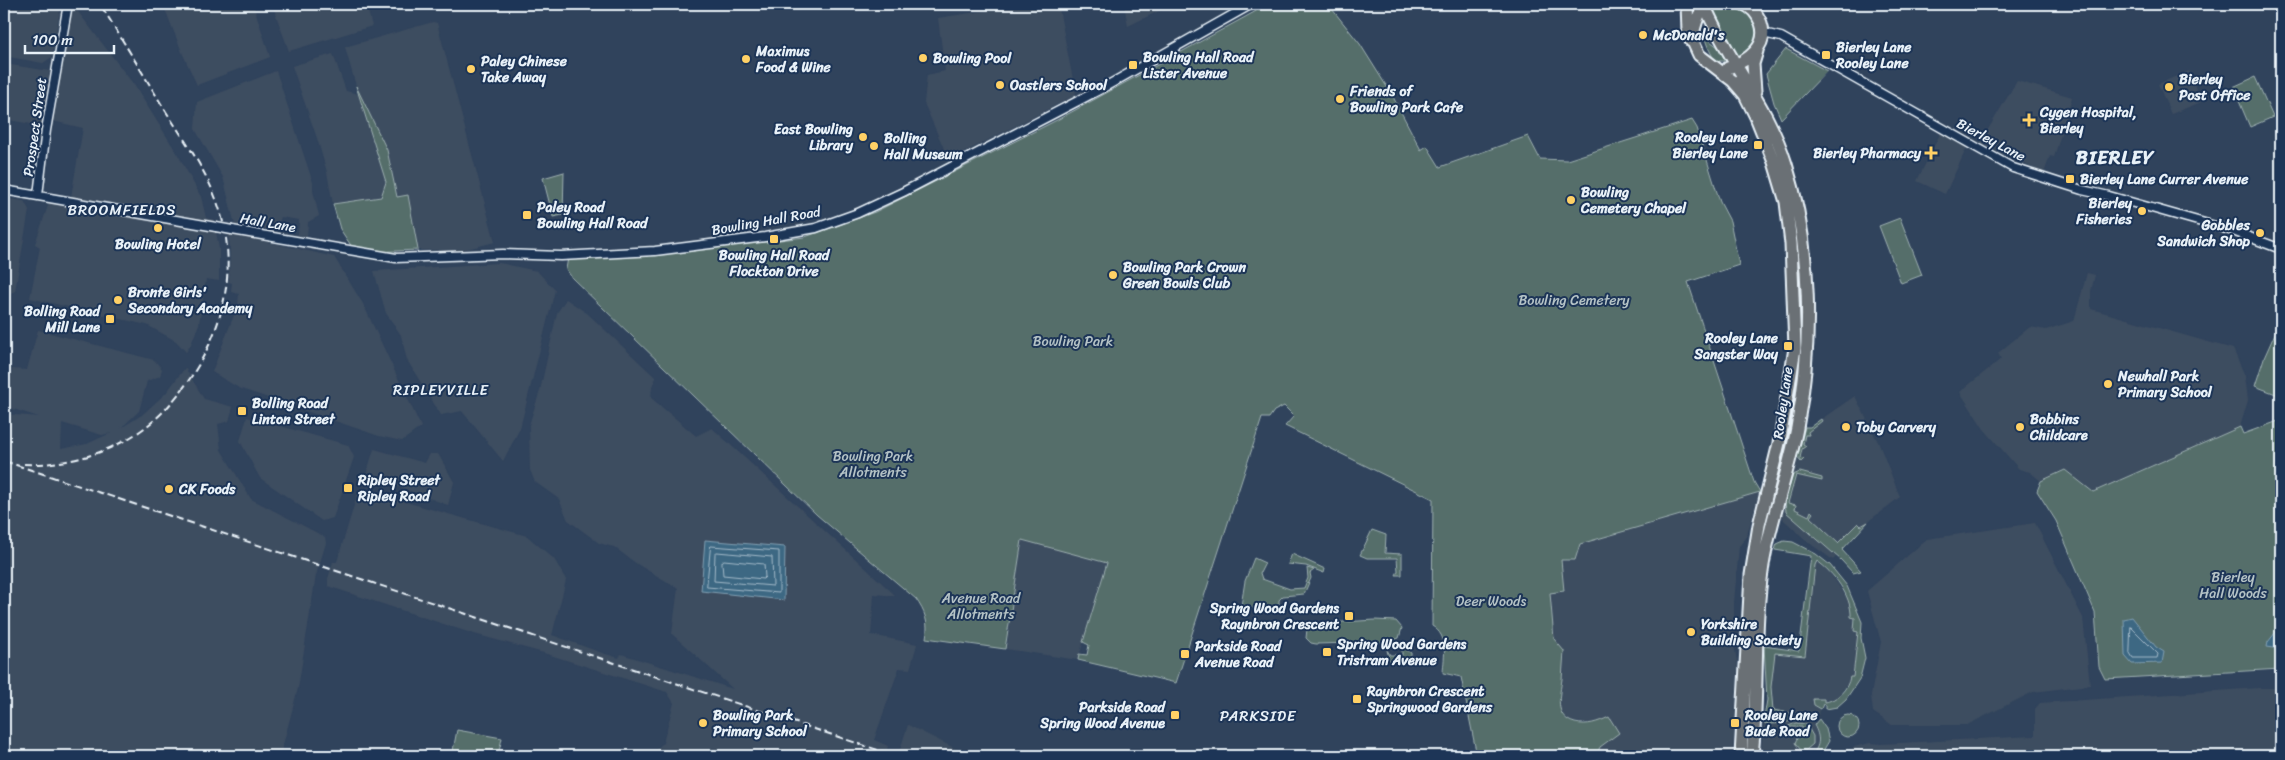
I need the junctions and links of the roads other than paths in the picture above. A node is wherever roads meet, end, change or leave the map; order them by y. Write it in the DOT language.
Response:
graph roads {
  1 [pos="68,4"];
  2 [pos="1252,4"];
  3 [pos="1687,4"];
  4 [pos="1706,4"];
  5 [pos="1742,4"];
  6 [pos="1698,20"];
  7 [pos="1714,26"];
  8 [pos="1763,33"];
  9 [pos="1691,41"];
  10 [pos="1758,49"];
  11 [pos="1736,65"];
  12 [pos="1719,70"];
  13 [pos="1755,95"];
  14 [pos="4,190"];
  15 [pos="38,195"];
  16 [pos="2281,249"];
  17 [pos="530,254"];
  18 [pos="1741,756"];
  19 [pos="1752,756"];
  1 -- 15 [label="street, Prospect Street"];
  2 -- 17 [label="street, Bowling Hall Road"];
  3 -- 9 [label="highway, Rooley Lane"];
  4 -- 6 [label="highway, Rooley Lane"];
  4 -- 7 [label="highway, Rooley Lane"];
  5 -- 8 [label="highway"];
  6 -- 7 [label="highway"];
  6 -- 9 [label="highway, Rooley Lane"];
  7 -- 11 [label="highway, Rooley Lane"];
  8 -- 10 [label="highway"];
  8 -- 16 [label="street, Bierley Lane"];
  9 -- 12 [label="highway, Rooley Lane"];
  10 -- 11 [label="highway"];
  10 -- 13 [label="highway"];
  11 -- 12 [label="highway"];
  11 -- 13 [label="highway, Rooley Lane"];
  12 -- 18 [label="highway, Rooley Lane"];
  13 -- 19 [label="highway, Rooley Lane"];
  14 -- 15 [label="street, Hall Lane"];
  15 -- 17 [label="street, Hall Lane, bridge"];
}
